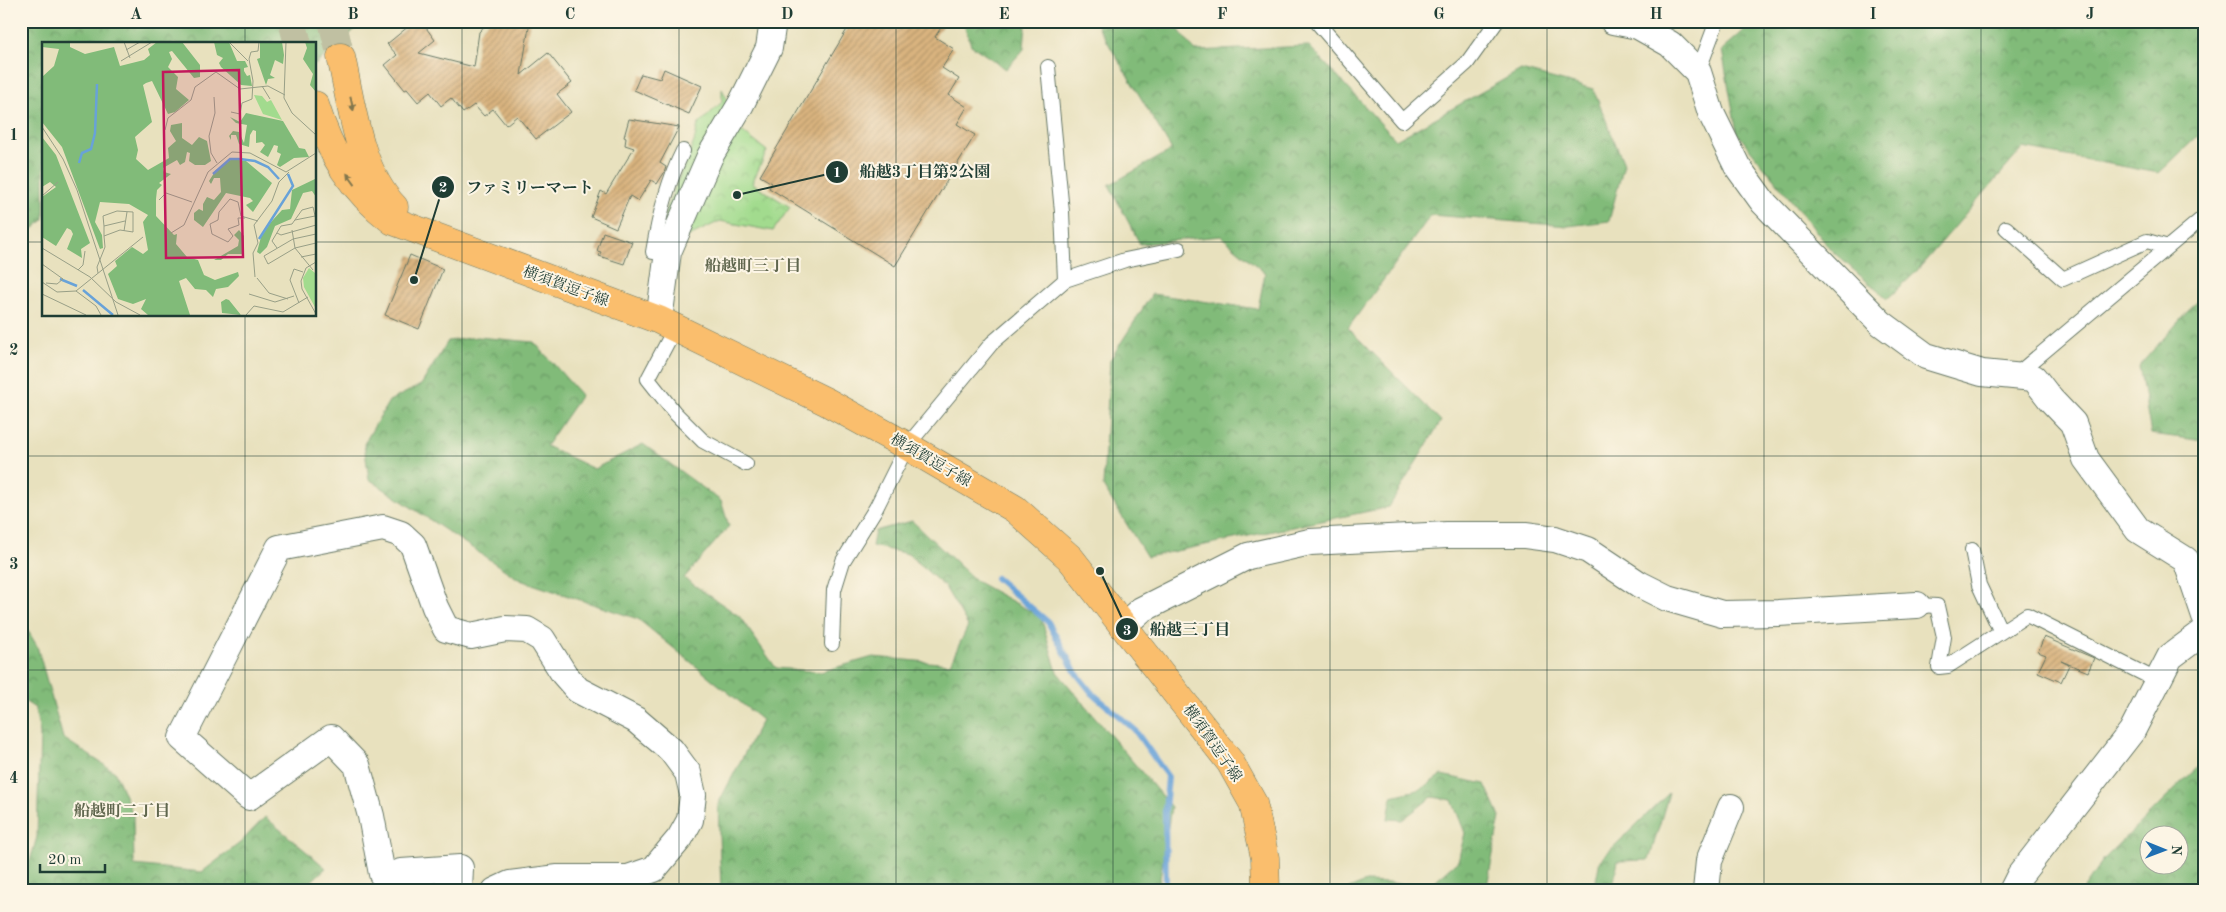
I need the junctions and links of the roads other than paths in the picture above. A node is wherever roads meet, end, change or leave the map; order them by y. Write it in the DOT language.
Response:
graph roads {
  1 [pos="773,21"];
  2 [pos="1316,21"];
  3 [pos="1497,21"];
  4 [pos="1613,21"];
  5 [pos="1717,21"];
  6 [pos="1621,22"];
  7 [pos="341,57"];
  8 [pos="1048,67"];
  9 [pos="1698,72"];
  10 [pos="316,108"];
  11 [pos="683,151"];
  12 [pos="2205,216"];
  13 [pos="2006,228"];
  14 [pos="415,231"];
  15 [pos="2168,247"];
  16 [pos="1179,248"];
  17 [pos="668,252"];
  18 [pos="1066,280"];
  19 [pos="667,324"];
  20 [pos="2016,375"];
  21 [pos="907,446"];
  22 [pos="746,464"];
  23 [pos="1972,550"];
  24 [pos="1917,606"];
  25 [pos="2205,616"];
  26 [pos="1124,625"];
  27 [pos="2205,631"];
  28 [pos="2001,632"];
  29 [pos="832,644"];
  30 [pos="2158,681"];
  31 [pos="1730,807"];
  32 [pos="390,884"];
  33 [pos="459,891"];
  34 [pos="495,891"];
  35 [pos="1266,891"];
  36 [pos="1706,891"];
  37 [pos="2012,891"];
  1 -- 17 [label="street"];
  2 -- 3 [label="lane"];
  4 -- 6 [label="street"];
  5 -- 9 [label="lane"];
  6 -- 9 [label="street"];
  7 -- 14 [label="main road, 横須賀逗子線, one-way"];
  8 -- 18 [label="lane"];
  9 -- 20 [label="street"];
  14 -- 10 [label="main road, 横須賀逗子線, one-way"];
  11 -- 17 [label="lane"];
  12 -- 15 [label="lane"];
  13 -- 15 [label="lane"];
  14 -- 19 [label="main road, 横須賀逗子線"];
  15 -- 20 [label="lane"];
  16 -- 18 [label="lane"];
  17 -- 19 [label="street"];
  18 -- 21 [label="lane"];
  19 -- 21 [label="main road, 横須賀逗子線"];
  19 -- 22 [label="lane"];
  20 -- 25 [label="street"];
  21 -- 26 [label="main road, 横須賀逗子線"];
  21 -- 29 [label="lane"];
  23 -- 28 [label="lane"];
  24 -- 26 [label="street"];
  24 -- 28 [label="lane"];
  26 -- 35 [label="main road, 横須賀逗子線"];
  27 -- 30 [label="street"];
  28 -- 30 [label="lane"];
  30 -- 37 [label="street"];
  31 -- 36 [label="street"];
  32 -- 33 [label="street"];
  32 -- 34 [label="street"];
}
